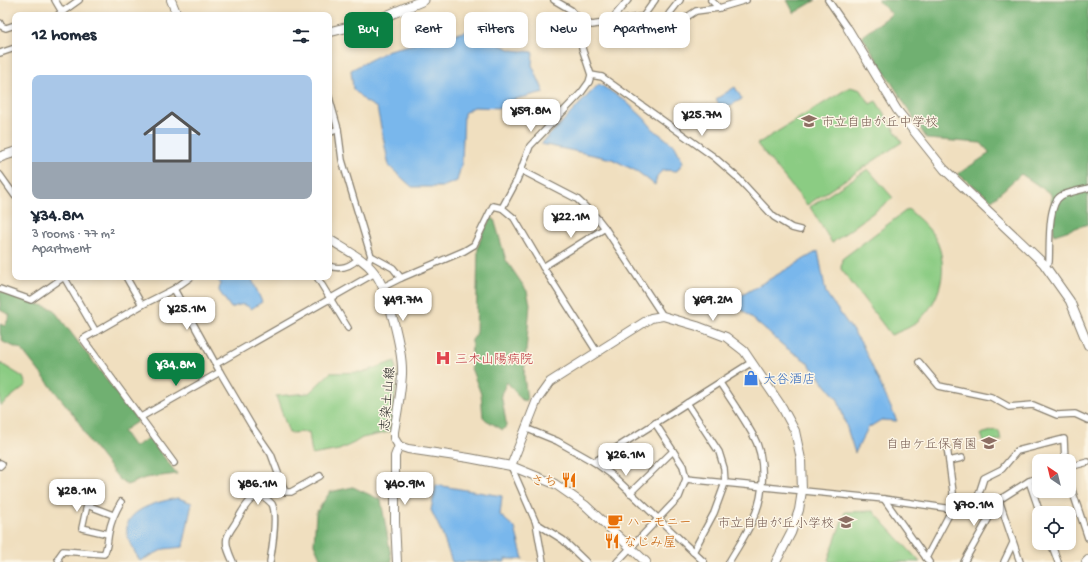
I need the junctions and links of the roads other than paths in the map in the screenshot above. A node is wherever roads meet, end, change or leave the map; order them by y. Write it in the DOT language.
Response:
graph roads {
  1 [pos="55,0"];
  2 [pos="79,0"];
  3 [pos="171,0"];
  4 [pos="424,0"];
  5 [pos="554,0"];
  6 [pos="628,0"];
  7 [pos="655,0"];
  8 [pos="680,0"];
  9 [pos="711,0"];
  10 [pos="746,0"];
  11 [pos="828,0"];
  12 [pos="719,8"];
  13 [pos="60,12"];
  14 [pos="61,12"];
  15 [pos="176,12"];
  16 [pos="573,12"];
  17 [pos="618,12"];
  18 [pos="646,12"];
  19 [pos="671,12"];
  20 [pos="690,15"];
  21 [pos="0,23"];
  22 [pos="12,26"];
  23 [pos="848,29"];
  24 [pos="332,31"];
  25 [pos="582,48"];
  26 [pos="12,49"];
  27 [pos="0,53"];
  28 [pos="591,75"];
  29 [pos="332,108"];
  30 [pos="338,129"];
  31 [pos="332,132"];
  32 [pos="12,153"];
  33 [pos="0,157"];
  34 [pos="521,170"];
  35 [pos="0,175"];
  36 [pos="1088,188"];
  37 [pos="12,192"];
  38 [pos="502,208"];
  39 [pos="605,228"];
  40 [pos="800,230"];
  41 [pos="332,241"];
  42 [pos="371,256"];
  43 [pos="360,258"];
  44 [pos="367,265"];
  45 [pos="1045,265"];
  46 [pos="332,267"];
  47 [pos="543,267"];
  48 [pos="375,273"];
  49 [pos="401,278"];
  50 [pos="60,280"];
  51 [pos="66,280"];
  52 [pos="128,280"];
  53 [pos="187,280"];
  54 [pos="319,280"];
  55 [pos="383,287"];
  56 [pos="0,289"];
  57 [pos="174,289"];
  58 [pos="329,299"];
  59 [pos="142,305"];
  60 [pos="663,316"];
  61 [pos="348,328"];
  62 [pos="96,332"];
  63 [pos="1088,345"];
  64 [pos="597,352"];
  65 [pos="752,362"];
  66 [pos="919,362"];
  67 [pos="216,364"];
  68 [pos="220,372"];
  69 [pos="720,383"];
  70 [pos="687,403"];
  71 [pos="142,418"];
  72 [pos="1088,420"];
  73 [pos="656,423"];
  74 [pos="525,428"];
  75 [pos="399,446"];
  76 [pos="947,447"];
  77 [pos="673,451"];
  78 [pos="1065,454"];
  79 [pos="962,458"];
  80 [pos="949,461"];
  81 [pos="594,462"];
  82 [pos="1088,462"];
  83 [pos="0,463"];
  84 [pos="174,463"];
  85 [pos="1076,465"];
  86 [pos="0,466"];
  87 [pos="511,466"];
  88 [pos="320,476"];
  89 [pos="686,479"];
  90 [pos="1032,480"];
  91 [pos="1029,481"];
  92 [pos="725,483"];
  93 [pos="761,486"];
  94 [pos="802,491"];
  95 [pos="630,493"];
  96 [pos="1075,498"];
  97 [pos="884,499"];
  98 [pos="999,500"];
  99 [pos="121,502"];
  100 [pos="976,506"];
  101 [pos="1038,506"];
  102 [pos="952,509"];
  103 [pos="113,515"];
  104 [pos="657,519"];
  105 [pos="536,523"];
  106 [pos="108,534"];
  107 [pos="1088,538"];
  108 [pos="1014,543"];
  109 [pos="630,548"];
  110 [pos="1054,550"];
  111 [pos="693,552"];
  112 [pos="928,560"];
  113 [pos="1088,560"];
  114 [pos="59,562"];
  115 [pos="233,562"];
  116 [pos="270,562"];
  117 [pos="397,562"];
  118 [pos="543,562"];
  119 [pos="586,562"];
  120 [pos="617,562"];
  121 [pos="646,562"];
  122 [pos="704,562"];
  123 [pos="729,562"];
  124 [pos="776,562"];
  125 [pos="964,562"];
  126 [pos="1004,562"];
  127 [pos="1020,562"];
  128 [pos="1058,562"];
  129 [pos="1086,562"];
  1 -- 13 [label="street"];
  2 -- 14 [label="street"];
  3 -- 15 [label="street"];
  4 -- 24 [label="main road"];
  5 -- 16 [label="street"];
  6 -- 17 [label="street"];
  7 -- 18 [label="street"];
  8 -- 19 [label="street"];
  9 -- 12 [label="street"];
  10 -- 12 [label="street"];
  11 -- 23 [label="street"];
  12 -- 20 [label="street"];
  21 -- 22 [label="street"];
  23 -- 45 [label="street"];
  25 -- 28 [label="street"];
  26 -- 27 [label="street"];
  28 -- 34 [label="street"];
  28 -- 40 [label="street"];
  29 -- 30 [label="street"];
  30 -- 31 [label="street"];
  30 -- 42 [label="street"];
  32 -- 33 [label="main road"];
  34 -- 38 [label="street"];
  34 -- 39 [label="street"];
  35 -- 37 [label="street"];
  36 -- 45 [label="street"];
  38 -- 47 [label="street"];
  38 -- 49 [label="street"];
  39 -- 47 [label="street"];
  39 -- 60 [label="street"];
  41 -- 43 [label="street, 志染土山線"];
  42 -- 44 [label="street"];
  42 -- 49 [label="street"];
  43 -- 44 [label="street, 志染土山線"];
  43 -- 46 [label="street"];
  44 -- 48 [label="street, 志染土山線"];
  45 -- 63 [label="street"];
  47 -- 64 [label="street"];
  48 -- 55 [label="street, 志染土山線"];
  48 -- 58 [label="street"];
  49 -- 55 [label="street"];
  50 -- 56 [label="street"];
  51 -- 62 [label="street"];
  52 -- 59 [label="street"];
  53 -- 57 [label="street"];
  54 -- 58 [label="street"];
  55 -- 75 [label="street, 志染土山線"];
  57 -- 59 [label="street"];
  57 -- 67 [label="street"];
  58 -- 61 [label="street"];
  58 -- 67 [label="street"];
  59 -- 62 [label="street"];
  60 -- 64 [label="street"];
  60 -- 65 [label="street"];
  62 -- 71 [label="street"];
  64 -- 74 [label="street"];
  65 -- 69 [label="street"];
  65 -- 94 [label="street"];
  66 -- 72 [label="street"];
  67 -- 68 [label="street"];
  68 -- 71 [label="street"];
  68 -- 88 [label="street"];
  69 -- 70 [label="street"];
  69 -- 93 [label="street"];
  70 -- 73 [label="street"];
  70 -- 92 [label="street"];
  71 -- 84 [label="street"];
  73 -- 77 [label="street"];
  73 -- 81 [label="street"];
  74 -- 81 [label="street"];
  74 -- 87 [label="street"];
  75 -- 87 [label="street"];
  75 -- 117 [label="street, 志染土山線"];
  76 -- 80 [label="street"];
  77 -- 89 [label="street"];
  77 -- 95 [label="street"];
  78 -- 100 [label="street"];
  79 -- 80 [label="street"];
  80 -- 102 [label="street"];
  81 -- 95 [label="street"];
  82 -- 85 [label="street"];
  83 -- 86 [label="street"];
  87 -- 105 [label="street"];
  87 -- 109 [label="street"];
  89 -- 92 [label="street"];
  89 -- 104 [label="street"];
  90 -- 91 [label="street"];
  91 -- 98 [label="street"];
  91 -- 101 [label="street"];
  92 -- 93 [label="street"];
  92 -- 111 [label="street"];
  93 -- 94 [label="street"];
  93 -- 123 [label="street"];
  94 -- 97 [label="street"];
  94 -- 124 [label="street"];
  95 -- 104 [label="street"];
  96 -- 107 [label="street"];
  97 -- 102 [label="street"];
  97 -- 112 [label="street"];
  98 -- 100 [label="street"];
  98 -- 108 [label="street"];
  98 -- 125 [label="street"];
  99 -- 103 [label="street"];
  100 -- 102 [label="street"];
  102 -- 112 [label="street"];
  103 -- 106 [label="street"];
  103 -- 106 [label="street"];
  104 -- 109 [label="street"];
  104 -- 111 [label="street"];
  105 -- 118 [label="street"];
  105 -- 119 [label="street"];
  106 -- 114 [label="street"];
  108 -- 126 [label="street"];
  108 -- 127 [label="street"];
  109 -- 120 [label="street"];
  109 -- 121 [label="street"];
  110 -- 128 [label="street"];
  111 -- 122 [label="street"];
  113 -- 129 [label="street"];
  115 -- 116 [label="street"];
}
